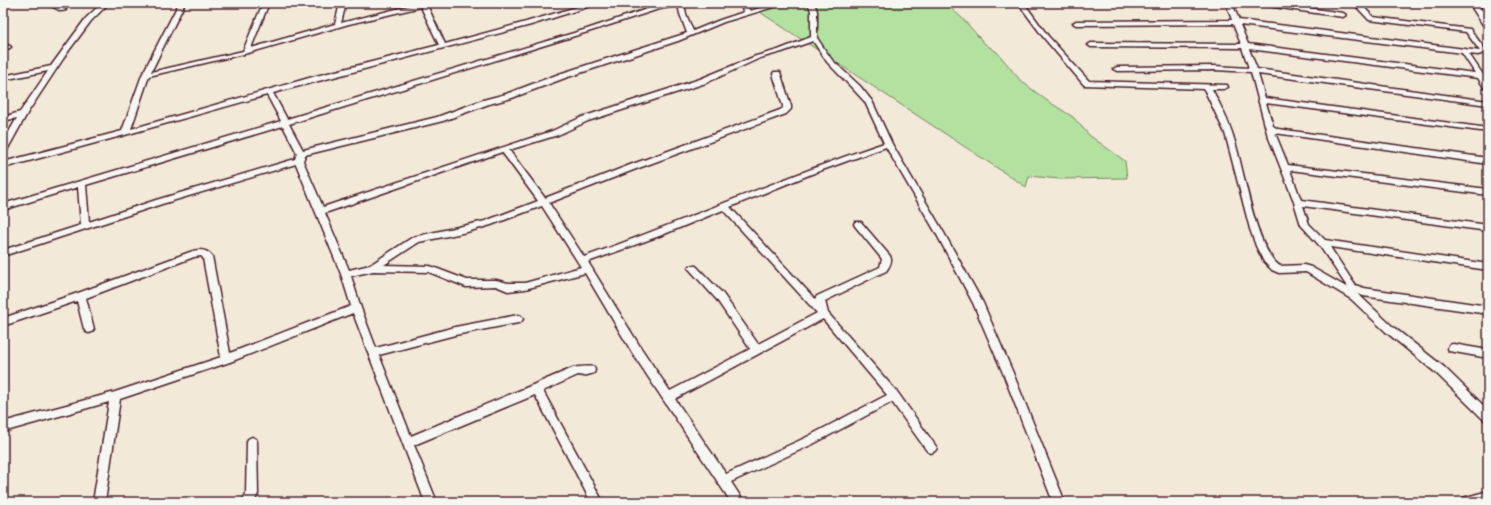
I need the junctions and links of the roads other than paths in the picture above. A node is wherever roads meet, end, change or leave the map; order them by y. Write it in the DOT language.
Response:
graph roads {
  1 [pos="48,3"];
  2 [pos="106,3"];
  3 [pos="182,3"];
  4 [pos="266,3"];
  5 [pos="343,3"];
  6 [pos="597,3"];
  7 [pos="681,3"];
  8 [pos="742,3"];
  9 [pos="784,3"];
  10 [pos="811,3"];
  11 [pos="1021,3"];
  12 [pos="1230,3"];
  13 [pos="1260,3"];
  14 [pos="1356,3"];
  15 [pos="1434,3"];
  16 [pos="1473,3"];
  17 [pos="1484,3"];
  18 [pos="426,4"];
  19 [pos="1447,4"];
  20 [pos="1488,9"];
  21 [pos="63,10"];
  22 [pos="748,13"];
  23 [pos="1343,15"];
  24 [pos="1236,22"];
  25 [pos="1076,23"];
  26 [pos="338,26"];
  27 [pos="1488,26"];
  28 [pos="692,34"];
  29 [pos="814,38"];
  30 [pos="1091,45"];
  31 [pos="443,46"];
  32 [pos="1244,46"];
  33 [pos="1464,51"];
  34 [pos="246,52"];
  35 [pos="54,68"];
  36 [pos="1116,69"];
  37 [pos="1253,70"];
  38 [pos="777,74"];
  39 [pos="146,75"];
  40 [pos="1480,76"];
  41 [pos="3,78"];
  42 [pos="1224,87"];
  43 [pos="1488,87"];
  44 [pos="1207,88"];
  45 [pos="269,92"];
  46 [pos="1262,100"];
  47 [pos="1488,103"];
  48 [pos="22,114"];
  49 [pos="3,119"];
  50 [pos="284,123"];
  51 [pos="1270,128"];
  52 [pos="1488,130"];
  53 [pos="126,132"];
  54 [pos="888,144"];
  55 [pos="504,149"];
  56 [pos="3,150"];
  57 [pos="300,157"];
  58 [pos="1488,161"];
  59 [pos="3,165"];
  60 [pos="1284,167"];
  61 [pos="82,184"];
  62 [pos="1488,192"];
  63 [pos="543,201"];
  64 [pos="1297,202"];
  65 [pos="725,206"];
  66 [pos="3,207"];
  67 [pos="321,211"];
  68 [pos="858,224"];
  69 [pos="85,227"];
  70 [pos="1488,228"];
  71 [pos="1322,243"];
  72 [pos="3,253"];
  73 [pos="585,265"];
  74 [pos="373,268"];
  75 [pos="693,268"];
  76 [pos="1488,268"];
  77 [pos="346,274"];
  78 [pos="81,296"];
  79 [pos="356,308"];
  80 [pos="1488,310"];
  81 [pos="824,314"];
  82 [pos="518,319"];
  83 [pos="3,322"];
  84 [pos="89,329"];
  85 [pos="1453,348"];
  86 [pos="756,349"];
  87 [pos="374,353"];
  88 [pos="1488,354"];
  89 [pos="226,359"];
  90 [pos="590,370"];
  91 [pos="537,389"];
  92 [pos="114,396"];
  93 [pos="668,396"];
  94 [pos="894,396"];
  95 [pos="1488,417"];
  96 [pos="3,427"];
  97 [pos="252,442"];
  98 [pos="407,443"];
  99 [pos="931,448"];
  100 [pos="724,480"];
  101 [pos="1488,496"];
  102 [pos="99,502"];
  103 [pos="248,502"];
  104 [pos="431,502"];
  105 [pos="597,502"];
  106 [pos="738,502"];
  107 [pos="1058,502"];
  108 [pos="1467,502"];
  1 -- 21 [label="street"];
  2 -- 35 [label="street"];
  3 -- 39 [label="street"];
  4 -- 34 [label="street"];
  5 -- 26 [label="street"];
  6 -- 31 [label="street"];
  7 -- 28 [label="street"];
  7 -- 50 [label="street"];
  8 -- 22 [label="street"];
  9 -- 22 [label="street"];
  10 -- 29 [label="street"];
  11 -- 44 [label="street"];
  12 -- 24 [label="street"];
  13 -- 23 [label="street"];
  14 -- 33 [label="street"];
  15 -- 19 [label="street"];
  16 -- 27 [label="main road"];
  17 -- 20 [label="main road"];
  18 -- 26 [label="street"];
  18 -- 31 [label="street"];
  22 -- 28 [label="street"];
  24 -- 25 [label="street"];
  24 -- 32 [label="street"];
  24 -- 33 [label="street"];
  26 -- 34 [label="street"];
  28 -- 57 [label="street"];
  29 -- 54 [label="street"];
  29 -- 55 [label="street"];
  30 -- 32 [label="street"];
  31 -- 45 [label="street"];
  32 -- 37 [label="street"];
  32 -- 40 [label="street"];
  33 -- 40 [label="street"];
  34 -- 39 [label="street"];
  35 -- 41 [label="street"];
  35 -- 48 [label="street"];
  36 -- 37 [label="street"];
  37 -- 46 [label="street"];
  37 -- 47 [label="street"];
  38 -- 63 [label="street"];
  39 -- 53 [label="street"];
  40 -- 43 [label="street"];
  42 -- 44 [label="street"];
  44 -- 95 [label="street"];
  45 -- 50 [label="street"];
  45 -- 53 [label="street"];
  46 -- 51 [label="street"];
  46 -- 52 [label="street"];
  48 -- 49 [label="street"];
  48 -- 56 [label="street"];
  50 -- 57 [label="street"];
  50 -- 61 [label="street"];
  51 -- 58 [label="street"];
  51 -- 60 [label="street"];
  53 -- 59 [label="street"];
  54 -- 65 [label="street"];
  54 -- 107 [label="street"];
  55 -- 63 [label="street"];
  55 -- 67 [label="street"];
  57 -- 67 [label="street"];
  57 -- 69 [label="street"];
  60 -- 62 [label="street"];
  60 -- 64 [label="street"];
  61 -- 66 [label="street"];
  61 -- 69 [label="street"];
  63 -- 73 [label="street"];
  63 -- 74 [label="street"];
  64 -- 70 [label="street"];
  64 -- 71 [label="street"];
  65 -- 73 [label="street"];
  65 -- 81 [label="street"];
  67 -- 77 [label="street"];
  68 -- 81 [label="street"];
  69 -- 72 [label="street"];
  71 -- 76 [label="street"];
  71 -- 80 [label="street"];
  73 -- 74 [label="street"];
  73 -- 93 [label="street"];
  74 -- 77 [label="street"];
  75 -- 86 [label="street"];
  77 -- 79 [label="street"];
  78 -- 83 [label="street"];
  78 -- 84 [label="street"];
  78 -- 89 [label="street"];
  79 -- 87 [label="street"];
  79 -- 89 [label="street"];
  81 -- 86 [label="street"];
  81 -- 94 [label="street"];
  82 -- 87 [label="street"];
  85 -- 88 [label="street"];
  86 -- 93 [label="street"];
  87 -- 98 [label="street"];
  89 -- 92 [label="street"];
  90 -- 91 [label="street"];
  91 -- 98 [label="street"];
  91 -- 105 [label="street"];
  92 -- 96 [label="street"];
  92 -- 102 [label="street"];
  93 -- 100 [label="street"];
  94 -- 99 [label="street"];
  94 -- 100 [label="street"];
  97 -- 103 [label="street"];
  98 -- 104 [label="street"];
  100 -- 106 [label="street"];
  101 -- 108 [label="street"];
}
